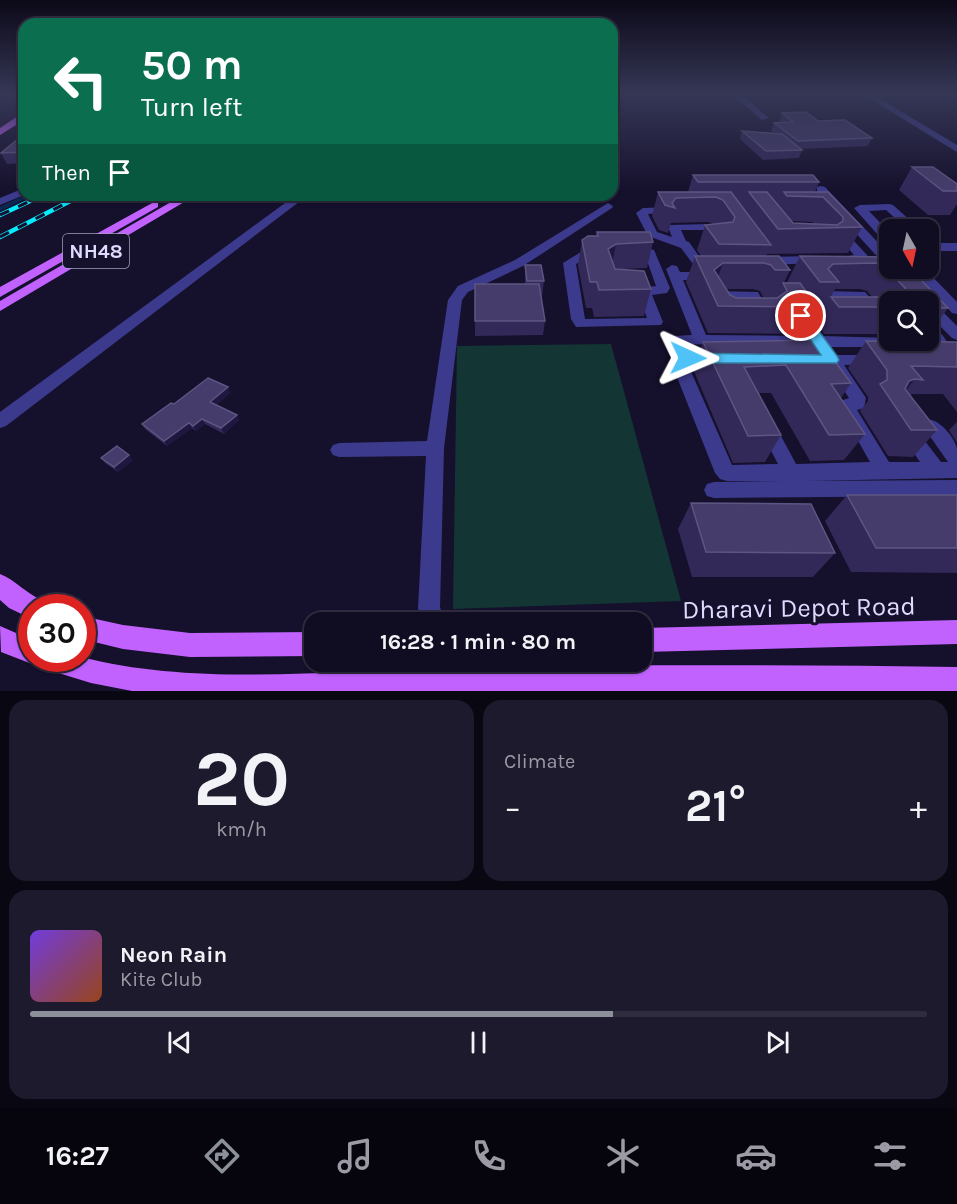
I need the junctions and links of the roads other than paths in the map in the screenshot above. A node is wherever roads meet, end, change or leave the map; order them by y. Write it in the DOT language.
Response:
graph roads {
  1 [pos="921,127"];
  2 [pos="18,128"];
  3 [pos="2,130"];
  4 [pos="18,131"];
  5 [pos="0,142"];
  6 [pos="957,149"];
  7 [pos="821,189"];
  8 [pos="18,194"];
  9 [pos="161,201"];
  10 [pos="181,201"];
  11 [pos="295,201"];
  12 [pos="0,202"];
  13 [pos="608,206"];
  14 [pos="685,206"];
  15 [pos="842,211"];
  16 [pos="904,219"];
  17 [pos="879,230"];
  18 [pos="879,244"];
  19 [pos="939,246"];
  20 [pos="957,247"];
  21 [pos="879,266"];
  22 [pos="702,268"];
  23 [pos="750,268"];
  24 [pos="843,268"];
  25 [pos="654,272"];
  26 [pos="674,272"];
  27 [pos="927,279"];
  28 [pos="0,293"];
  29 [pos="778,301"];
  30 [pos="0,307"];
  31 [pos="957,310"];
  32 [pos="801,316"];
  33 [pos="862,316"];
  34 [pos="939,316"];
  35 [pos="957,335"];
  36 [pos="679,340"];
  37 [pos="701,340"];
  38 [pos="819,341"];
  39 [pos="879,342"];
  40 [pos="940,342"];
  41 [pos="957,342"];
  42 [pos="736,359"];
  43 [pos="796,359"];
  44 [pos="832,360"];
  45 [pos="888,361"];
  46 [pos="760,413"];
  47 [pos="895,415"];
  48 [pos="0,421"];
  49 [pos="931,425"];
  50 [pos="435,448"];
  51 [pos="339,450"];
  52 [pos="957,460"];
  53 [pos="935,469"];
  54 [pos="884,470"];
  55 [pos="957,470"];
  56 [pos="792,472"];
  57 [pos="957,488"];
  58 [pos="801,489"];
  59 [pos="714,490"];
  60 [pos="0,585"];
  61 [pos="18,601"];
  62 [pos="430,612"];
  63 [pos="96,630"];
  64 [pos="957,632"];
  65 [pos="0,638"];
  66 [pos="652,640"];
  67 [pos="304,644"];
  68 [pos="18,647"];
  69 [pos="88,672"];
  70 [pos="442,672"];
  71 [pos="515,672"];
  72 [pos="957,679"];
  73 [pos="150,687"];
  1 -- 6 [label="street"];
  2 -- 3 [label="main road"];
  4 -- 5 [label="main road"];
  7 -- 15 [label="street"];
  8 -- 12 [label="street"];
  9 -- 28 [label="main road, NH48"];
  10 -- 30 [label="main road, NH48"];
  11 -- 48 [label="street"];
  13 -- 50 [label="street"];
  14 -- 22 [label="street"];
  15 -- 18 [label="street"];
  15 -- 24 [label="street"];
  16 -- 17 [label="street"];
  19 -- 20 [label="street"];
  21 -- 24 [label="street"];
  22 -- 26 [label="street"];
  22 -- 26 [label="street"];
  23 -- 24 [label="street"];
  25 -- 25 [label="street"];
  25 -- 26 [label="street"];
  26 -- 37 [label="street"];
  27 -- 31 [label="street"];
  29 -- 29 [label="street"];
  29 -- 32 [label="street"];
  32 -- 33 [label="street"];
  32 -- 38 [label="street"];
  34 -- 35 [label="street"];
  36 -- 37 [label="street"];
  37 -- 38 [label="street"];
  38 -- 39 [label="street"];
  38 -- 44 [label="street"];
  40 -- 41 [label="street"];
  42 -- 56 [label="street"];
  43 -- 44 [label="street"];
  44 -- 45 [label="street"];
  44 -- 54 [label="street"];
  46 -- 56 [label="street"];
  47 -- 53 [label="street"];
  49 -- 52 [label="street"];
  50 -- 51 [label="street"];
  50 -- 62 [label="street"];
  53 -- 54 [label="street"];
  53 -- 55 [label="street"];
  54 -- 56 [label="street"];
  56 -- 58 [label="street"];
  57 -- 58 [label="street"];
  58 -- 59 [label="street"];
  60 -- 61 [label="main road"];
  63 -- 67 [label="main road"];
  64 -- 66 [label="main road, Dharavi Depot Road"];
  65 -- 68 [label="main road"];
  69 -- 73 [label="main road"];
  70 -- 73 [label="main road"];
  71 -- 72 [label="main road"];
}
